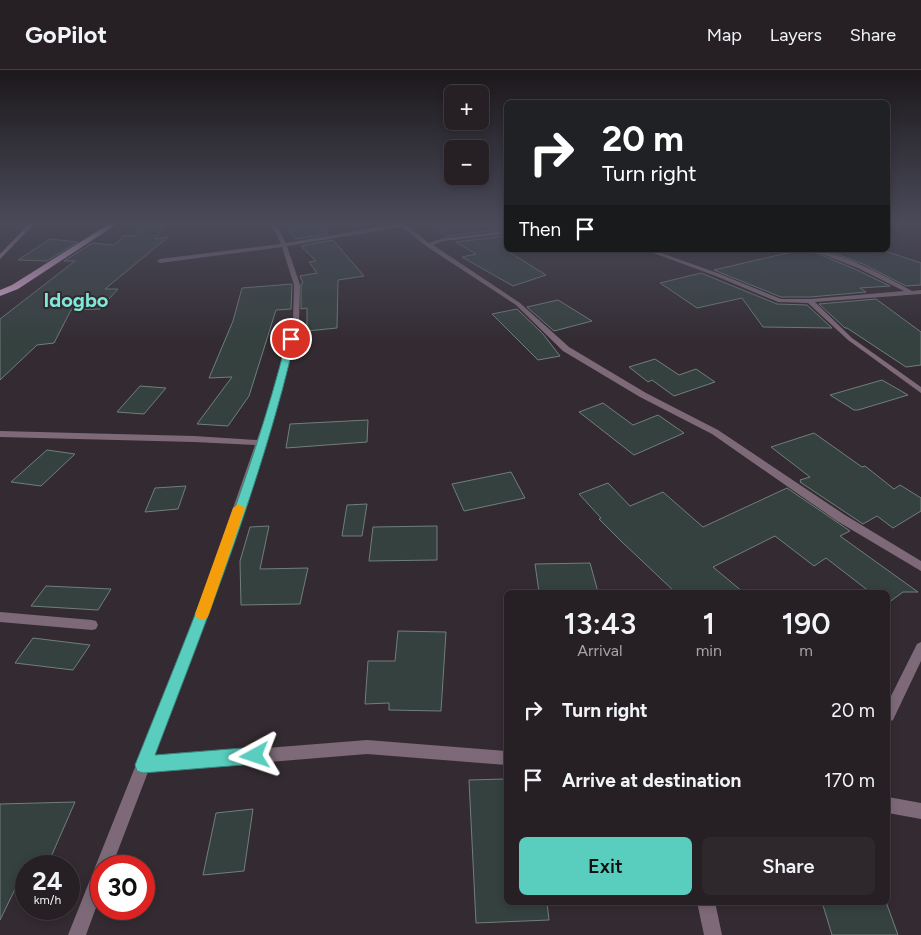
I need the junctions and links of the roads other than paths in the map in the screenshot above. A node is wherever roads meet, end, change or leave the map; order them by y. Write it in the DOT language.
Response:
graph roads {
  1 [pos="54,262"];
  2 [pos="290,262"];
  3 [pos="454,262"];
  4 [pos="683,262"];
  5 [pos="847,262"];
  6 [pos="921,292"];
  7 [pos="0,293"];
  8 [pos="911,293"];
  9 [pos="810,301"];
  10 [pos="921,391"];
  11 [pos="0,434"];
  12 [pos="261,443"];
  13 [pos="921,567"];
  14 [pos="0,617"];
  15 [pos="92,625"];
  16 [pos="921,648"];
  17 [pos="890,711"];
  18 [pos="504,758"];
  19 [pos="143,765"];
  20 [pos="890,806"];
  21 [pos="921,811"];
  22 [pos="108,855"];
  23 [pos="90,901"];
  24 [pos="707,905"];
  25 [pos="77,935"];
  26 [pos="713,935"];
  1 -- 7 [label="highway"];
  2 -- 12 [label="street"];
  3 -- 13 [label="street"];
  4 -- 9 [label="street"];
  5 -- 8 [label="street"];
  6 -- 8 [label="street"];
  8 -- 9 [label="street"];
  9 -- 10 [label="street"];
  11 -- 12 [label="street"];
  12 -- 19 [label="street"];
  14 -- 15 [label="street"];
  16 -- 17 [label="street"];
  18 -- 19 [label="street"];
  19 -- 22 [label="street"];
  20 -- 21 [label="street"];
  23 -- 25 [label="street"];
  24 -- 26 [label="street"];
}
